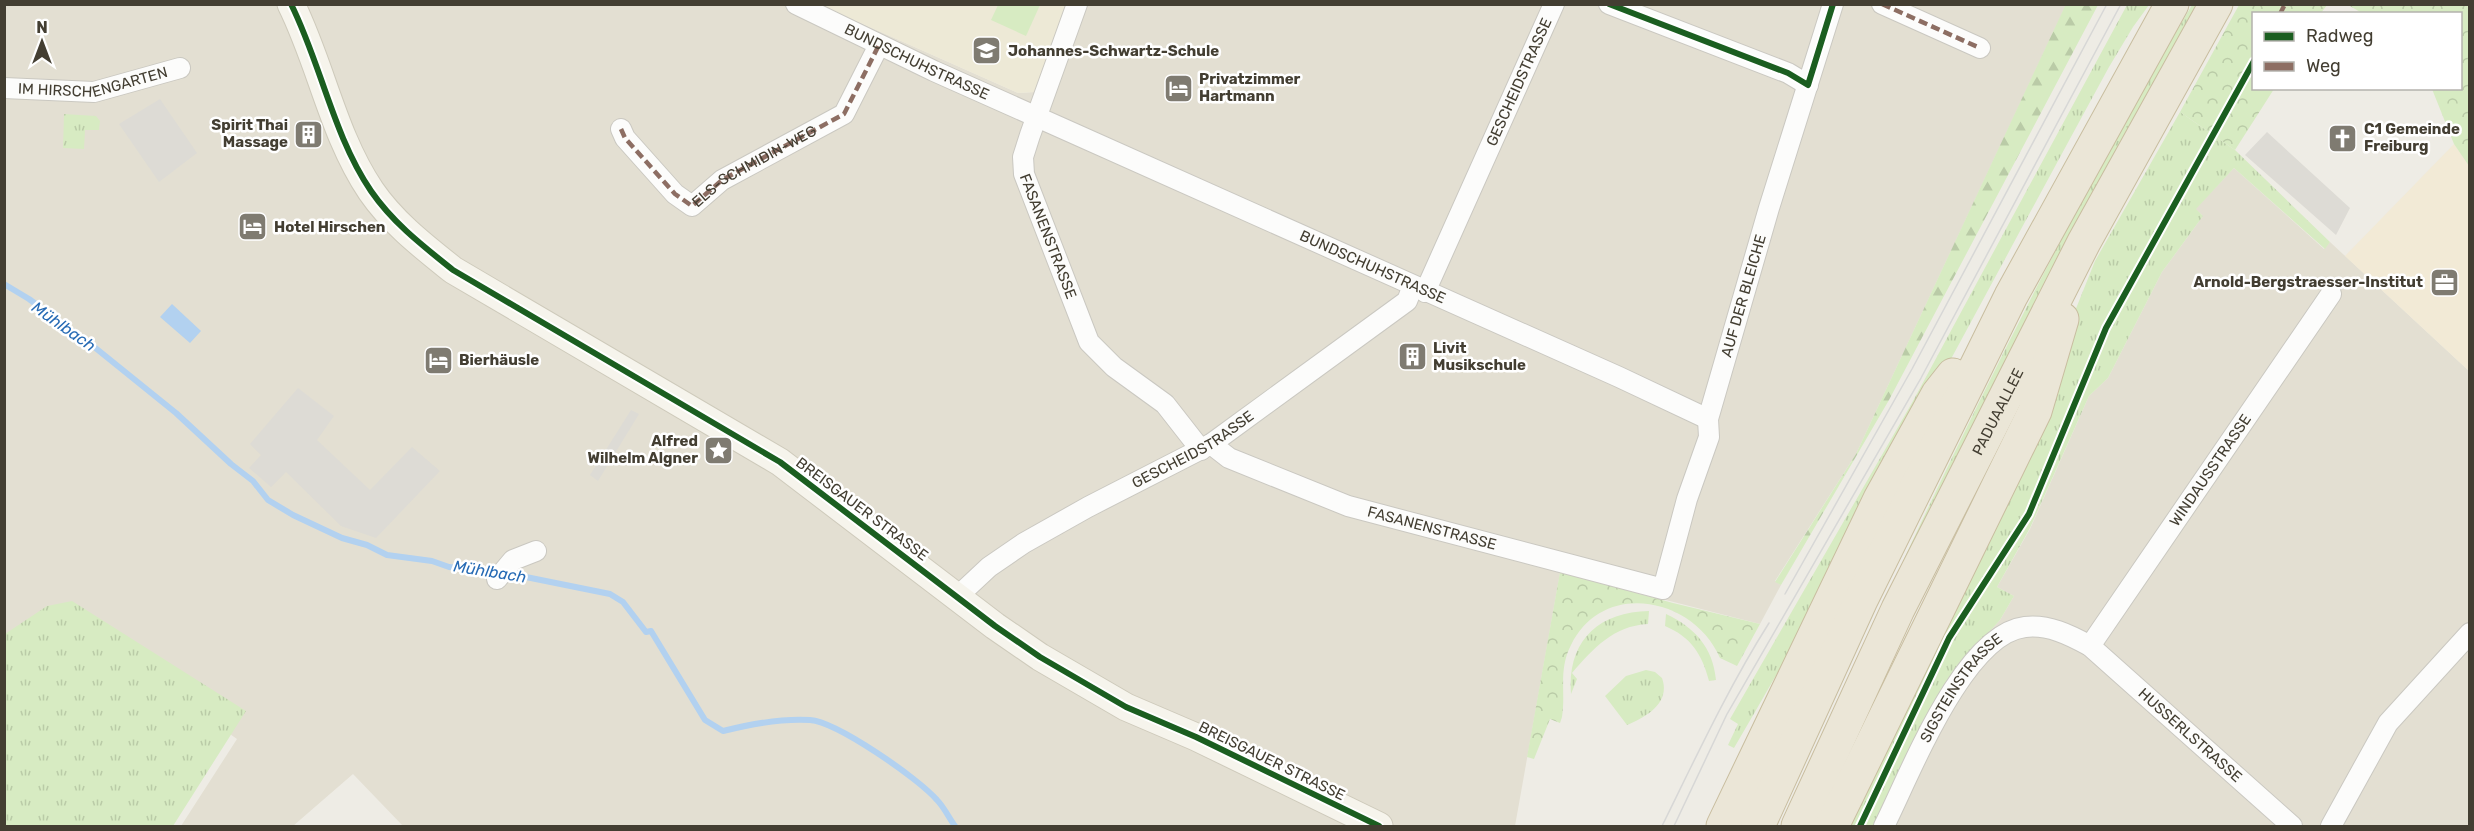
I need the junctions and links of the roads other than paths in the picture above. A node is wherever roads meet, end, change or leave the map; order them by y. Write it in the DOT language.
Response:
graph roads {
  1 [pos="291,4"];
  2 [pos="796,4"];
  3 [pos="1077,4"];
  4 [pos="1554,4"];
  5 [pos="1609,4"];
  6 [pos="1833,4"];
  7 [pos="1882,4"];
  8 [pos="2172,4"];
  9 [pos="2216,4"];
  10 [pos="879,45"];
  11 [pos="1980,48"];
  12 [pos="180,68"];
  13 [pos="1808,85"];
  14 [pos="4,88"];
  15 [pos="1037,117"];
  16 [pos="621,129"];
  17 [pos="2084,242"];
  18 [pos="1419,289"];
  19 [pos="2331,294"];
  20 [pos="2011,296"];
  21 [pos="1708,419"];
  22 [pos="1206,447"];
  23 [pos="536,551"];
  24 [pos="497,579"];
  25 [pos="1663,589"];
  26 [pos="958,596"];
  27 [pos="2469,633"];
  28 [pos="2090,646"];
  29 [pos="1368,824"];
  30 [pos="1723,826"];
  31 [pos="1758,826"];
  32 [pos="1798,826"];
  33 [pos="1832,826"];
  34 [pos="1884,826"];
  35 [pos="2292,826"];
  36 [pos="2331,826"];
  1 -- 26 [label="street, BREISGAUER STRASSE"];
  2 -- 10 [label="street, BUNDSCHUHSTRASSE"];
  3 -- 15 [label="street"];
  4 -- 18 [label="street, GESCHEIDSTRASSE"];
  5 -- 13 [label="street"];
  6 -- 13 [label="street, AUF DER BLEICHE"];
  7 -- 11 [label="street"];
  8 -- 20 [label="highway"];
  9 -- 17 [label="highway, PADUAALLEE"];
  10 -- 15 [label="street, BUNDSCHUHSTRASSE"];
  10 -- 16 [label="street, ELS-SCHMIDIN-WEG"];
  12 -- 14 [label="street, IM HIRSCHENGARTEN"];
  13 -- 21 [label="street, AUF DER BLEICHE"];
  15 -- 18 [label="street, BUNDSCHUHSTRASSE"];
  15 -- 22 [label="street, FASANENSTRASSE"];
  17 -- 32 [label="highway, PADUAALLEE"];
  17 -- 33 [label="highway"];
  18 -- 21 [label="street, BUNDSCHUHSTRASSE"];
  18 -- 22 [label="street, GESCHEIDSTRASSE"];
  19 -- 28 [label="street, WINDAUSSTRASSE"];
  20 -- 30 [label="highway"];
  20 -- 31 [label="highway"];
  21 -- 25 [label="street, AUF DER BLEICHE"];
  22 -- 25 [label="street, FASANENSTRASSE"];
  22 -- 26 [label="street, GESCHEIDSTRASSE"];
  23 -- 24 [label="street"];
  26 -- 29 [label="street, BREISGAUER STRASSE"];
  27 -- 36 [label="street"];
  28 -- 34 [label="street, SIGSTEINSTRASSE"];
  28 -- 35 [label="street, HUSSERLSTRASSE"];
}
